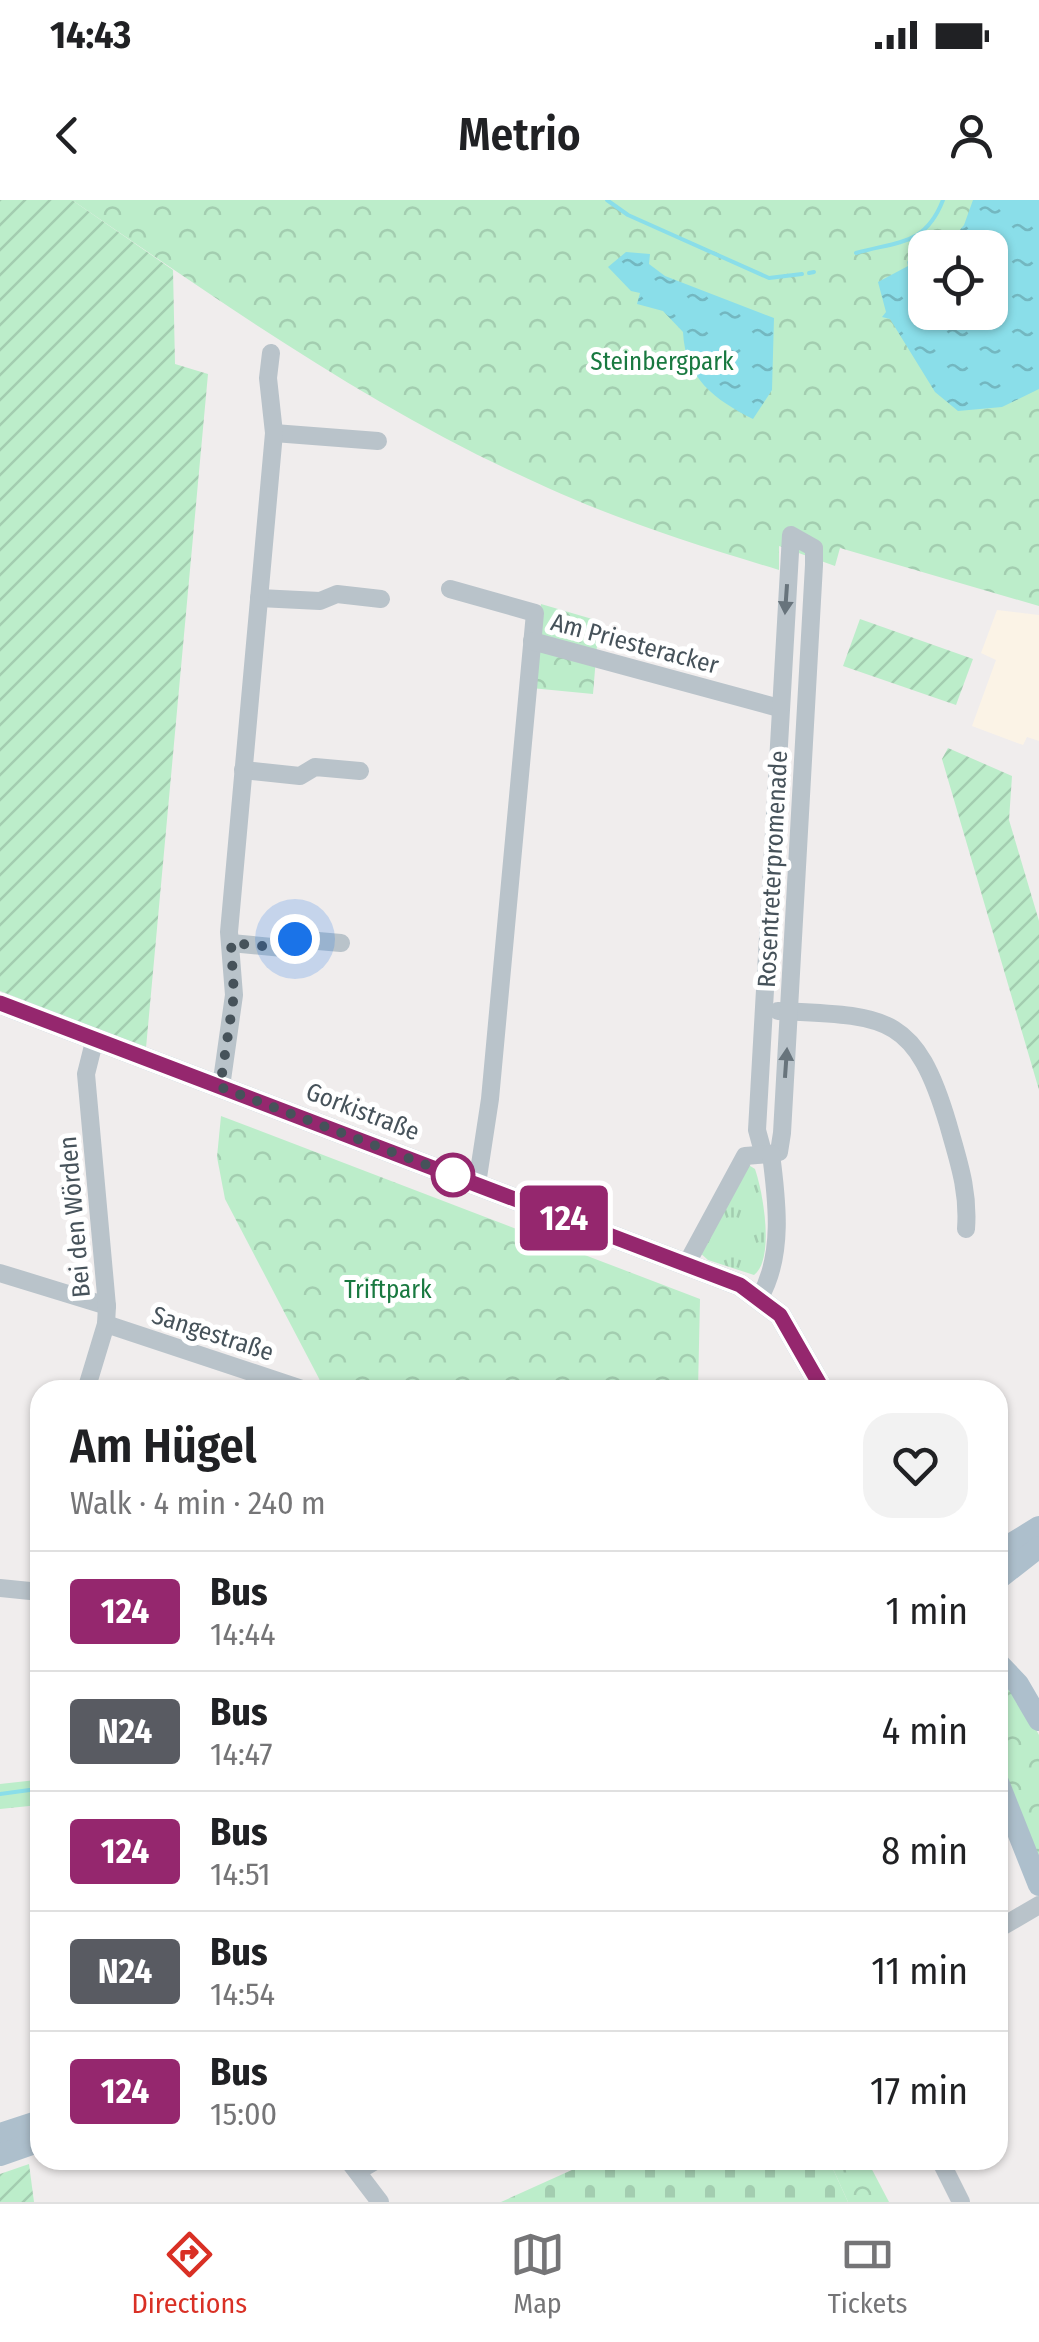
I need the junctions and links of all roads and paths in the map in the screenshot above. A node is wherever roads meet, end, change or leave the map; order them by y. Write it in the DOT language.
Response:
graph roads {
  1 [pos="270,353"];
  2 [pos="274,433"];
  3 [pos="378,441"];
  4 [pos="450,589"];
  5 [pos="259,598"];
  6 [pos="381,599"];
  7 [pos="532,641"];
  8 [pos="779,708"];
  9 [pos="778,729"];
  10 [pos="804,730"];
  11 [pos="244,770"];
  12 [pos="360,770"];
  13 [pos="231,943"];
  14 [pos="340,944"];
  15 [pos="0,1002"];
  16 [pos="762,1010"];
  17 [pos="790,1012"];
  18 [pos="95,1038"];
  19 [pos="220,1087"];
  20 [pos="767,1153"];
  21 [pos="477,1184"];
  22 [pos="966,1228"];
  23 [pos="686,1265"];
  24 [pos="0,1273"];
  25 [pos="760,1297"];
  26 [pos="106,1315"];
  27 [pos="89,1380"];
  28 [pos="278,1380"];
  29 [pos="817,1380"];
  30 [pos="1039,1527"];
  31 [pos="1008,1546"];
  32 [pos="1039,1547"];
  33 [pos="1008,1570"];
  34 [pos="0,1588"];
  35 [pos="30,1591"];
  36 [pos="1008,1674"];
  37 [pos="1039,1720"];
  38 [pos="1008,1807"];
  39 [pos="1039,1885"];
  40 [pos="1039,1905"];
  41 [pos="1008,1923"];
  42 [pos="30,2124"];
  43 [pos="0,2134"];
  44 [pos="30,2144"];
  45 [pos="0,2155"];
  46 [pos="356,2170"];
  47 [pos="945,2170"];
  48 [pos="380,2202"];
  49 [pos="960,2202"];
  1 -- 2 [label="street"];
  2 -- 3 [label="street"];
  2 -- 5 [label="street"];
  4 -- 7 [label="street, Am Priesteracker"];
  5 -- 6 [label="street"];
  5 -- 11 [label="street"];
  7 -- 8 [label="street, Am Priesteracker"];
  7 -- 21 [label="street"];
  8 -- 9 [label="street, Rosentreterpromenade"];
  10 -- 8 [label="street, Rosentreterpromenade, one-way"];
  9 -- 10 [label="street, Rosentreterpromenade"];
  9 -- 16 [label="street, Rosentreterpromenade"];
  10 -- 17 [label="street, Rosentreterpromenade"];
  11 -- 12 [label="street"];
  11 -- 13 [label="street"];
  13 -- 14 [label="street"];
  13 -- 19 [label="street"];
  15 -- 18 [label="main road, Gorkistraße"];
  16 -- 17 [label="street, Rosentreterpromenade"];
  16 -- 20 [label="street, Rosentreterpromenade"];
  20 -- 17 [label="street, Rosentreterpromenade, one-way"];
  17 -- 22 [label="street, Rosentreterpromenade"];
  18 -- 19 [label="main road, Gorkistraße"];
  18 -- 26 [label="street, Bei den Wörden"];
  19 -- 21 [label="main road, Gorkistraße"];
  20 -- 23 [label="street"];
  20 -- 25 [label="street, Rosentreterpromenade"];
  21 -- 23 [label="main road, Gorkistraße"];
  23 -- 25 [label="main road, Gorkistraße"];
  24 -- 26 [label="street, Sangestraße"];
  25 -- 29 [label="main road"];
  26 -- 27 [label="street, Bei den Wörden"];
  26 -- 28 [label="street, Sangestraße"];
  30 -- 31 [label="main road"];
  32 -- 33 [label="main road"];
  34 -- 35 [label="street"];
  36 -- 37 [label="main road"];
  38 -- 39 [label="main road"];
  40 -- 41 [label="street"];
  42 -- 43 [label="main road"];
  44 -- 45 [label="main road"];
  46 -- 48 [label="street"];
  47 -- 49 [label="street"];
}
